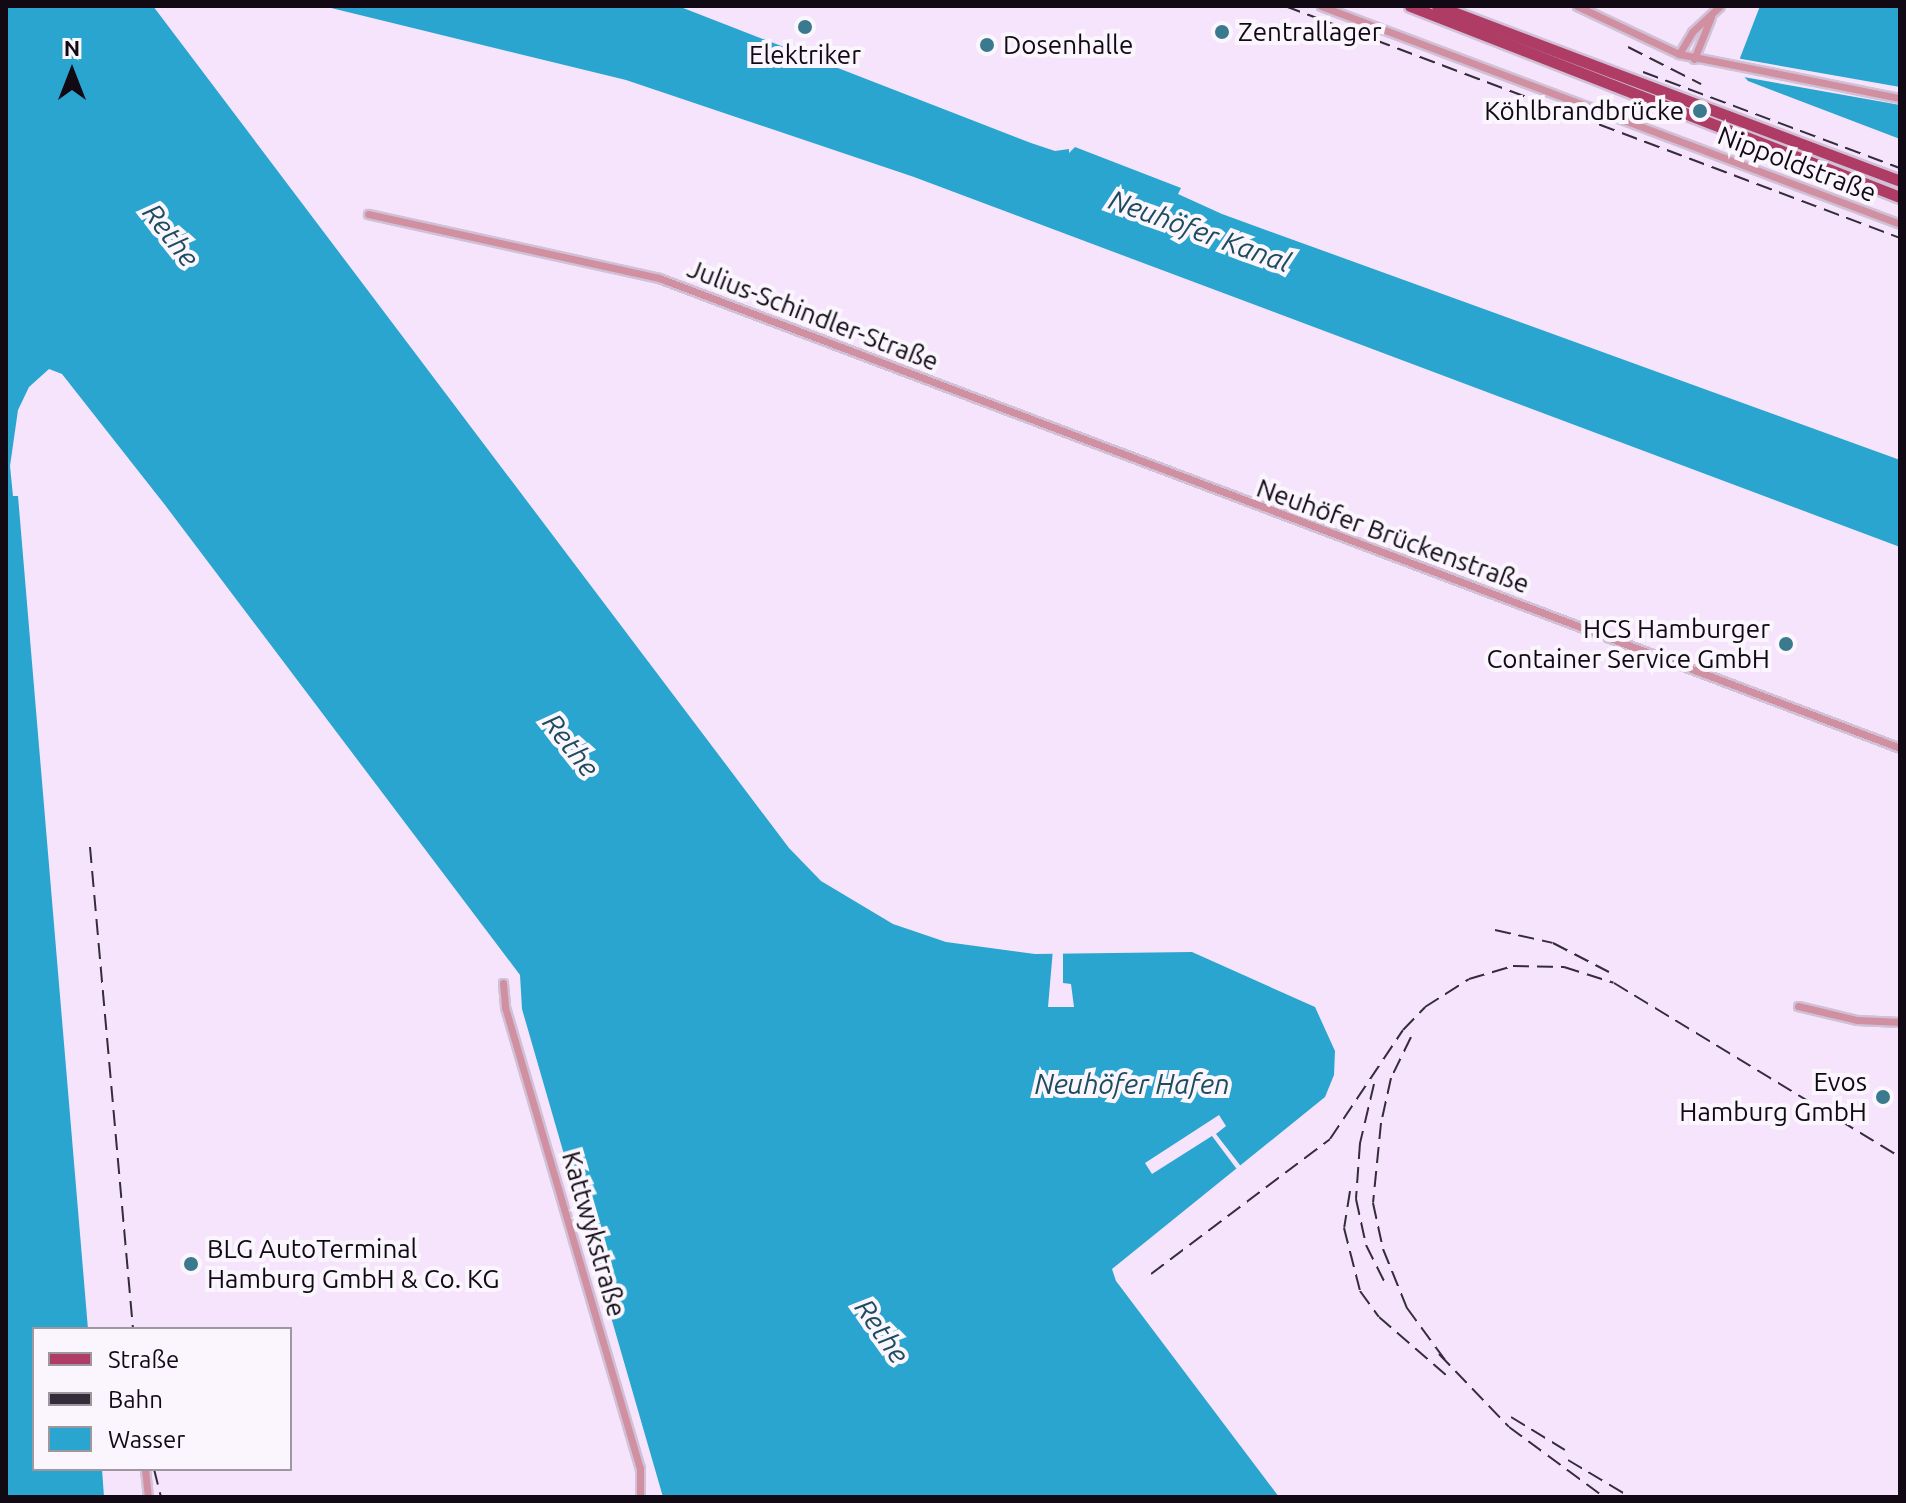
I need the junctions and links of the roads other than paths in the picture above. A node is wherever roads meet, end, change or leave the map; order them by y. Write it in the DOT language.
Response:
graph roads {
  1 [pos="1321,6"];
  2 [pos="1410,6"];
  3 [pos="1437,6"];
  4 [pos="1577,6"];
  5 [pos="1720,6"];
  6 [pos="1712,15"];
  7 [pos="1679,54"];
  8 [pos="1694,59"];
  9 [pos="1900,98"];
  10 [pos="1900,181"];
  11 [pos="1900,197"];
  12 [pos="368,214"];
  13 [pos="1900,224"];
  14 [pos="1231,496"];
  15 [pos="1900,748"];
  16 [pos="503,983"];
  17 [pos="1798,1006"];
  18 [pos="1900,1022"];
  19 [pos="145,1471"];
  20 [pos="148,1497"];
  21 [pos="640,1497"];
  1 -- 13 [label="street, Nippoldstraße"];
  2 -- 11 [label="main road"];
  3 -- 10 [label="main road"];
  4 -- 7 [label="street"];
  5 -- 6 [label="street"];
  6 -- 7 [label="street"];
  6 -- 8 [label="street"];
  7 -- 8 [label="street"];
  8 -- 9 [label="street"];
  12 -- 14 [label="street, Julius-Schindler-Straße"];
  14 -- 15 [label="street, Neuhöfer Brückenstraße"];
  16 -- 21 [label="street, Kattwykstraße"];
  17 -- 18 [label="street"];
  19 -- 20 [label="street"];
}
